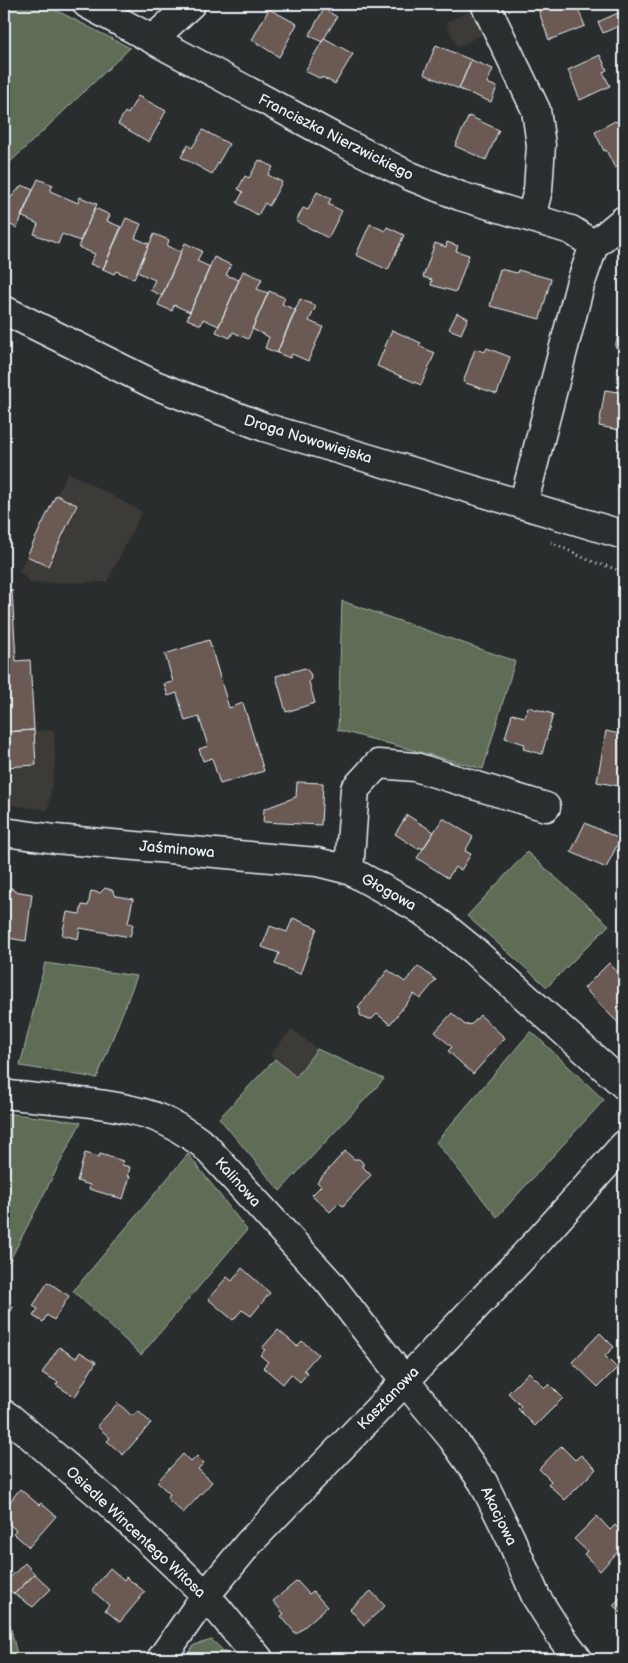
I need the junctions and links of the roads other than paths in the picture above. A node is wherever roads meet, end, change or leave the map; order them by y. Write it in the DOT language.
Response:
graph roads {
  1 [pos="87,4"];
  2 [pos="191,4"];
  3 [pos="485,4"];
  4 [pos="153,39"];
  5 [pos="531,217"];
  6 [pos="624,220"];
  7 [pos="594,244"];
  8 [pos="4,310"];
  9 [pos="522,505"];
  10 [pos="624,535"];
  11 [pos="546,807"];
  12 [pos="4,832"];
  13 [pos="349,870"];
  14 [pos="624,1085"];
  15 [pos="4,1094"];
  16 [pos="624,1145"];
  17 [pos="405,1381"];
  18 [pos="4,1414"];
  19 [pos="206,1595"];
  20 [pos="161,1659"];
  21 [pos="259,1659"];
  22 [pos="578,1659"];
  1 -- 4 [label="street, Franciszka Nierzwickiego"];
  2 -- 4 [label="street"];
  3 -- 5 [label="street"];
  4 -- 5 [label="street, Franciszka Nierzwickiego"];
  5 -- 7 [label="street, Franciszka Nierzwickiego"];
  6 -- 7 [label="street"];
  7 -- 9 [label="street"];
  8 -- 9 [label="street, Droga Nowowiejska"];
  9 -- 10 [label="street, Droga Nowowiejska"];
  11 -- 13 [label="street, Głogowa"];
  12 -- 13 [label="street, Jaśminowa"];
  13 -- 14 [label="street, Głogowa"];
  15 -- 17 [label="street, Kalinowa"];
  16 -- 17 [label="street, Kasztanowa"];
  17 -- 19 [label="street, Kasztanowa"];
  17 -- 22 [label="street, Akacjowa"];
  18 -- 19 [label="street, Osiedle Wincentego Witosa"];
  19 -- 20 [label="street, Kasztanowa"];
  19 -- 21 [label="street, Osiedle Wincentego Witosa"];
}
